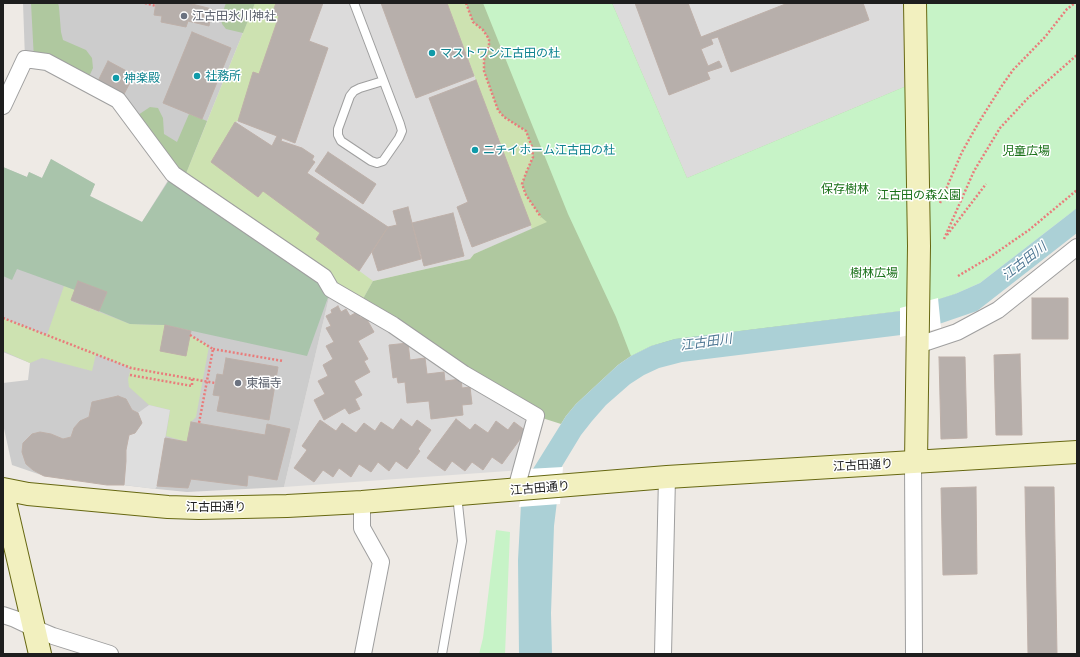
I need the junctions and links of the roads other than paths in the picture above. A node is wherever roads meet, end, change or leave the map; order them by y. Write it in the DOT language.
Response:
graph roads {
  1 [pos="354,3"];
  2 [pos="915,3"];
  3 [pos="383,81"];
  4 [pos="3,106"];
  5 [pos="1077,248"];
  6 [pos="918,341"];
  7 [pos="1077,452"];
  8 [pos="915,462"];
  9 [pos="667,477"];
  10 [pos="3,489"];
  11 [pos="522,489"];
  12 [pos="3,494"];
  13 [pos="457,494"];
  14 [pos="362,502"];
  15 [pos="3,615"];
  16 [pos="34,628"];
  17 [pos="40,654"];
  18 [pos="110,654"];
  19 [pos="363,654"];
  20 [pos="442,654"];
  21 [pos="663,654"];
  22 [pos="914,654"];
  1 -- 3 [label="lane"];
  2 -- 6 [label="street"];
  3 -- 3 [label="lane"];
  4 -- 11 [label="street"];
  5 -- 6 [label="street"];
  6 -- 8 [label="street"];
  7 -- 8 [label="street, 江古田通り"];
  8 -- 9 [label="street, 江古田通り"];
  8 -- 22 [label="street"];
  9 -- 11 [label="street, 江古田通り"];
  9 -- 21 [label="street"];
  10 -- 14 [label="street, 江古田通り"];
  11 -- 13 [label="street, 江古田通り"];
  12 -- 16 [label="street"];
  13 -- 14 [label="street, 江古田通り"];
  13 -- 20 [label="lane"];
  14 -- 19 [label="street"];
  15 -- 16 [label="street"];
  16 -- 17 [label="street"];
  16 -- 18 [label="street"];
}
